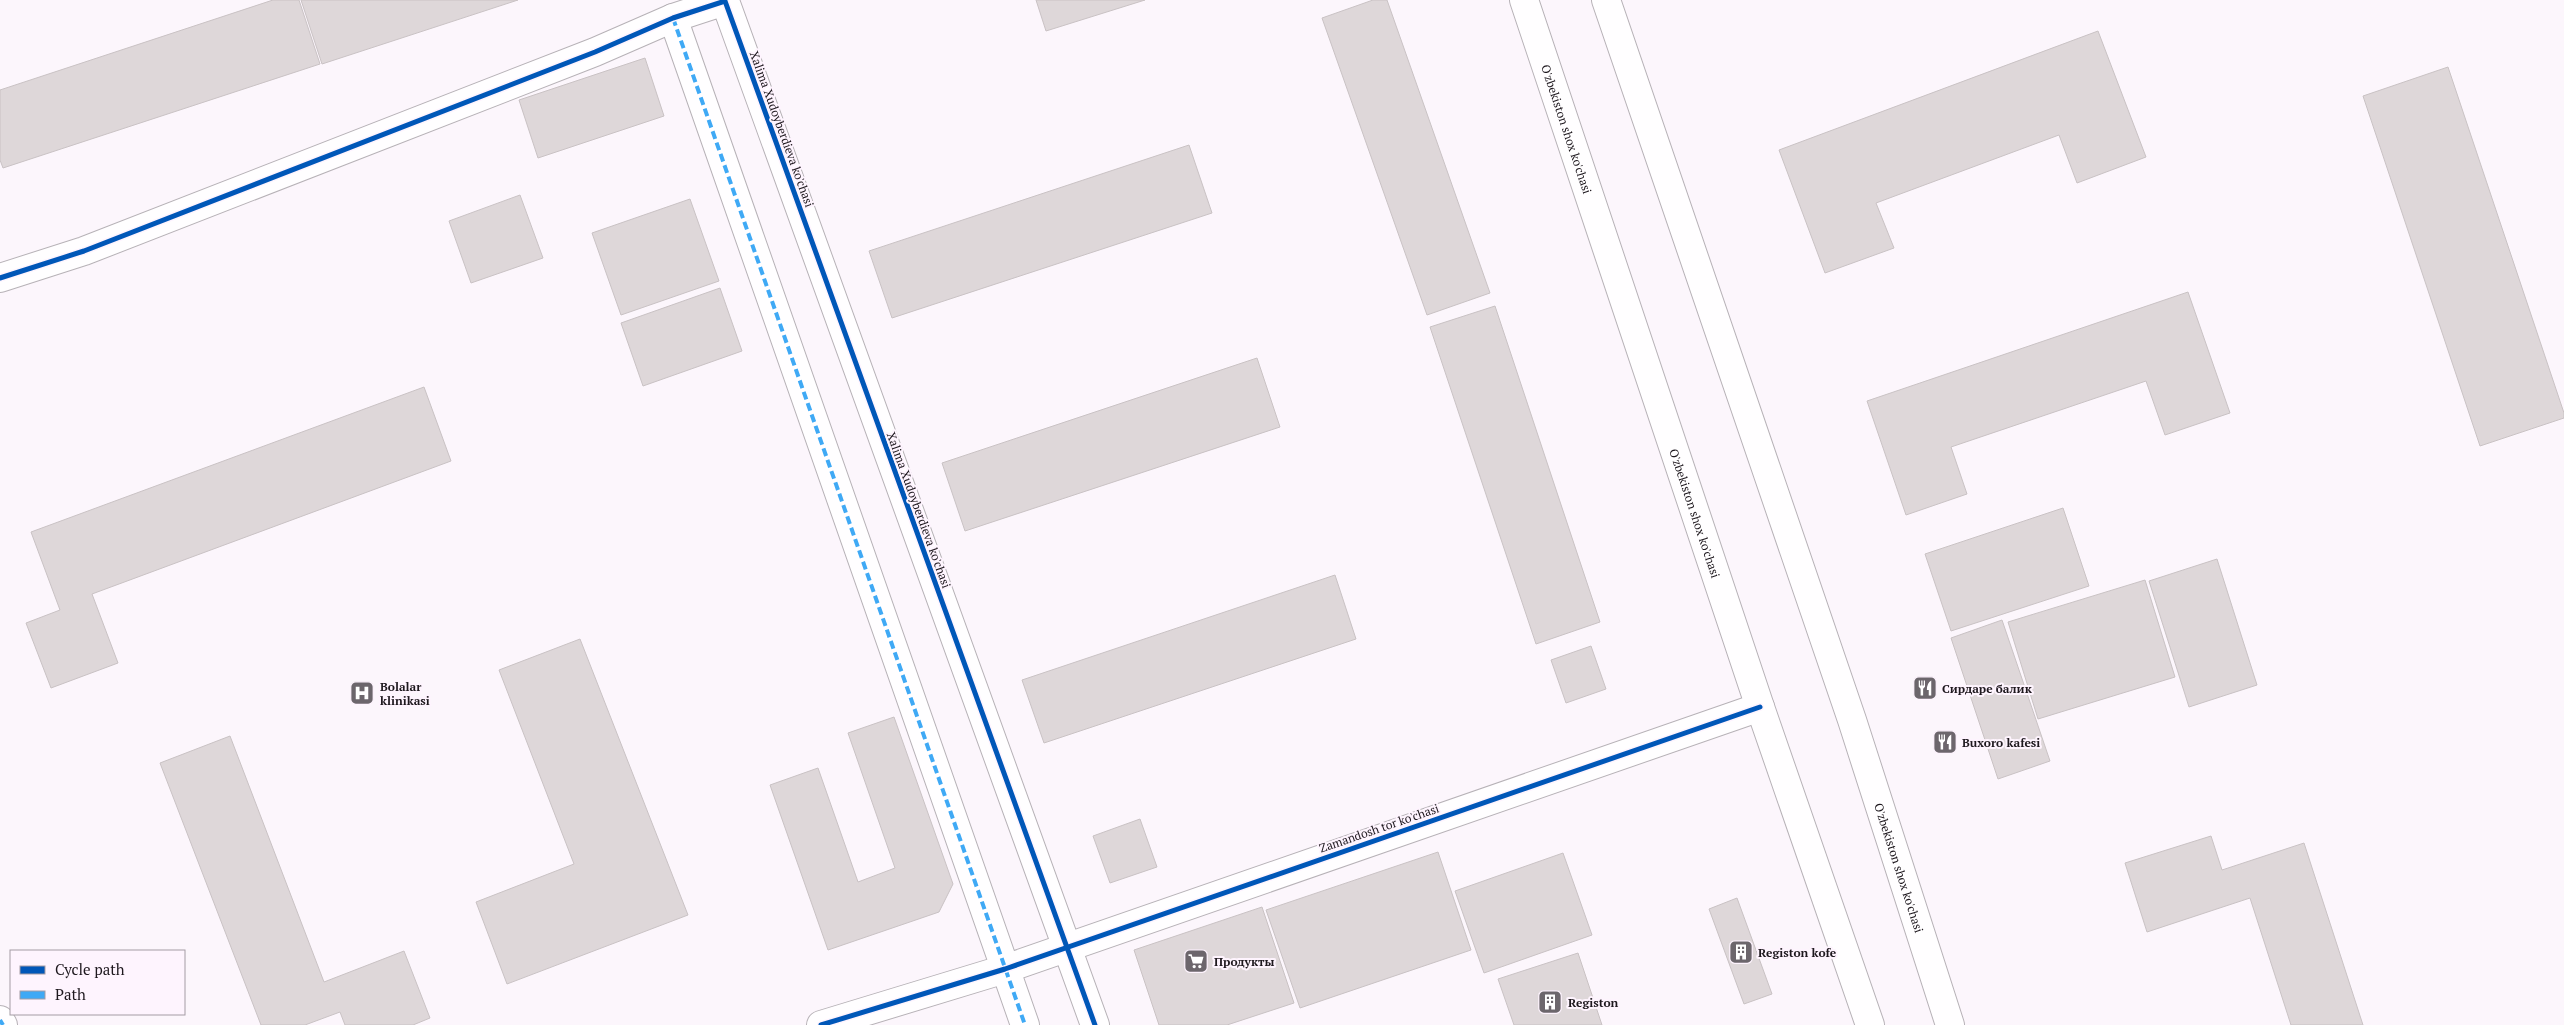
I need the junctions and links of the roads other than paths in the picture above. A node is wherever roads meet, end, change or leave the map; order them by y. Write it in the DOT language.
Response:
graph roads {
  1 [pos="1524,0"];
  2 [pos="1606,0"];
  3 [pos="725,1"];
  4 [pos="673,18"];
  5 [pos="0,278"];
  6 [pos="1760,707"];
  7 [pos="1066,948"];
  8 [pos="1005,969"];
  9 [pos="0,1020"];
  10 [pos="3,1025"];
  11 [pos="821,1025"];
  12 [pos="1025,1025"];
  13 [pos="1095,1025"];
  14 [pos="1870,1025"];
  15 [pos="1950,1025"];
  1 -- 6 [label="street, O'zbekiston shox ko'chasi"];
  2 -- 15 [label="street, O'zbekiston shox ko'chasi"];
  3 -- 4 [label="street"];
  3 -- 7 [label="street, Xalima Xudoyberdieva ko'chasi"];
  4 -- 5 [label="street"];
  4 -- 8 [label="street"];
  6 -- 7 [label="street, Zamandosh tor ko'chasi"];
  6 -- 14 [label="street, O'zbekiston shox ko'chasi"];
  7 -- 8 [label="street, Zamandosh tor ko'chasi"];
  7 -- 13 [label="street, Xalima Xudoyberdieva ko'chasi"];
  8 -- 11 [label="street, Zamandosh tor ko'chasi"];
  8 -- 12 [label="street"];
  9 -- 10 [label="street"];
}
